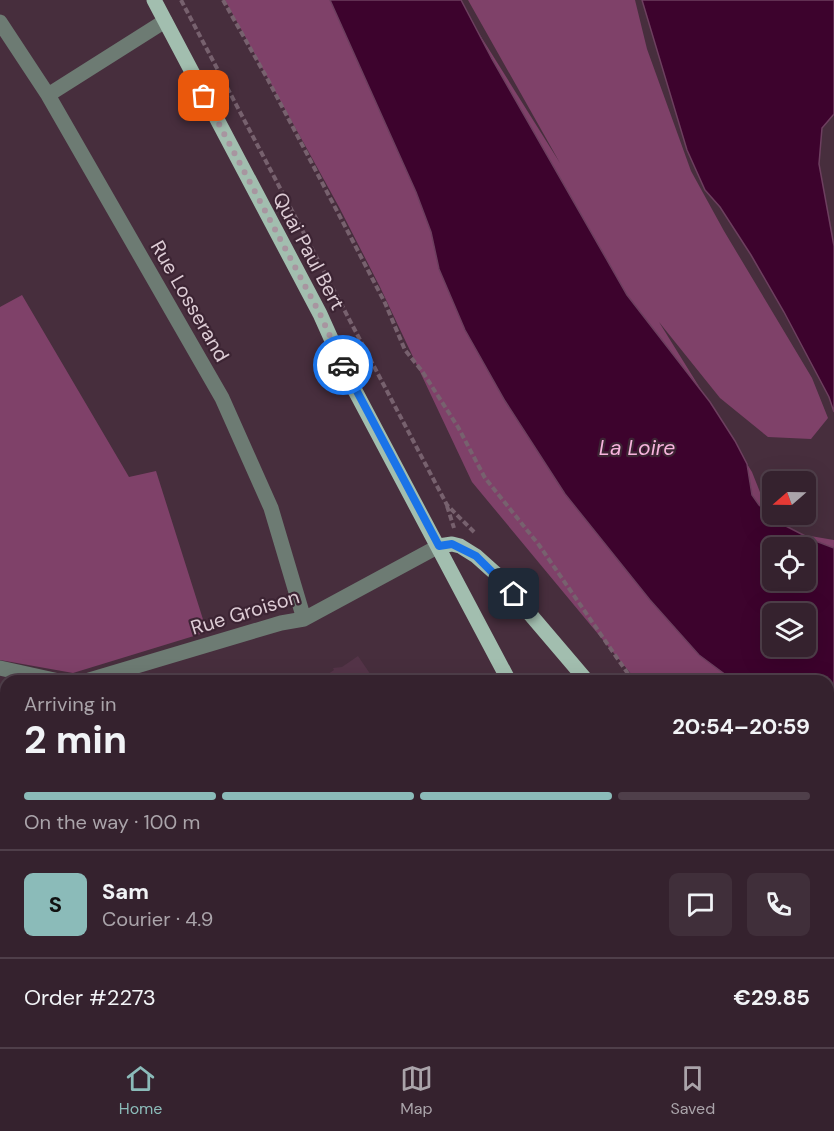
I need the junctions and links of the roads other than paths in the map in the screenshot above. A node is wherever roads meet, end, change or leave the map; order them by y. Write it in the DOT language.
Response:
graph roads {
  1 [pos="154,0"];
  2 [pos="165,21"];
  3 [pos="0,22"];
  4 [pos="48,95"];
  5 [pos="439,546"];
  6 [pos="304,619"];
  7 [pos="0,668"];
  8 [pos="32,675"];
  9 [pos="106,675"];
  10 [pos="506,675"];
  11 [pos="583,675"];
  1 -- 2 [label="main road, Quai Paul Bert"];
  2 -- 4 [label="street"];
  2 -- 5 [label="main road, Quai Paul Bert"];
  3 -- 4 [label="street, Rue Losserand"];
  4 -- 6 [label="street, Rue Losserand"];
  5 -- 6 [label="street, Rue Groison"];
  5 -- 10 [label="main road, Quai Paul Bert"];
  5 -- 11 [label="main road"];
  6 -- 9 [label="street, Rue Groison"];
  7 -- 8 [label="street"];
}
